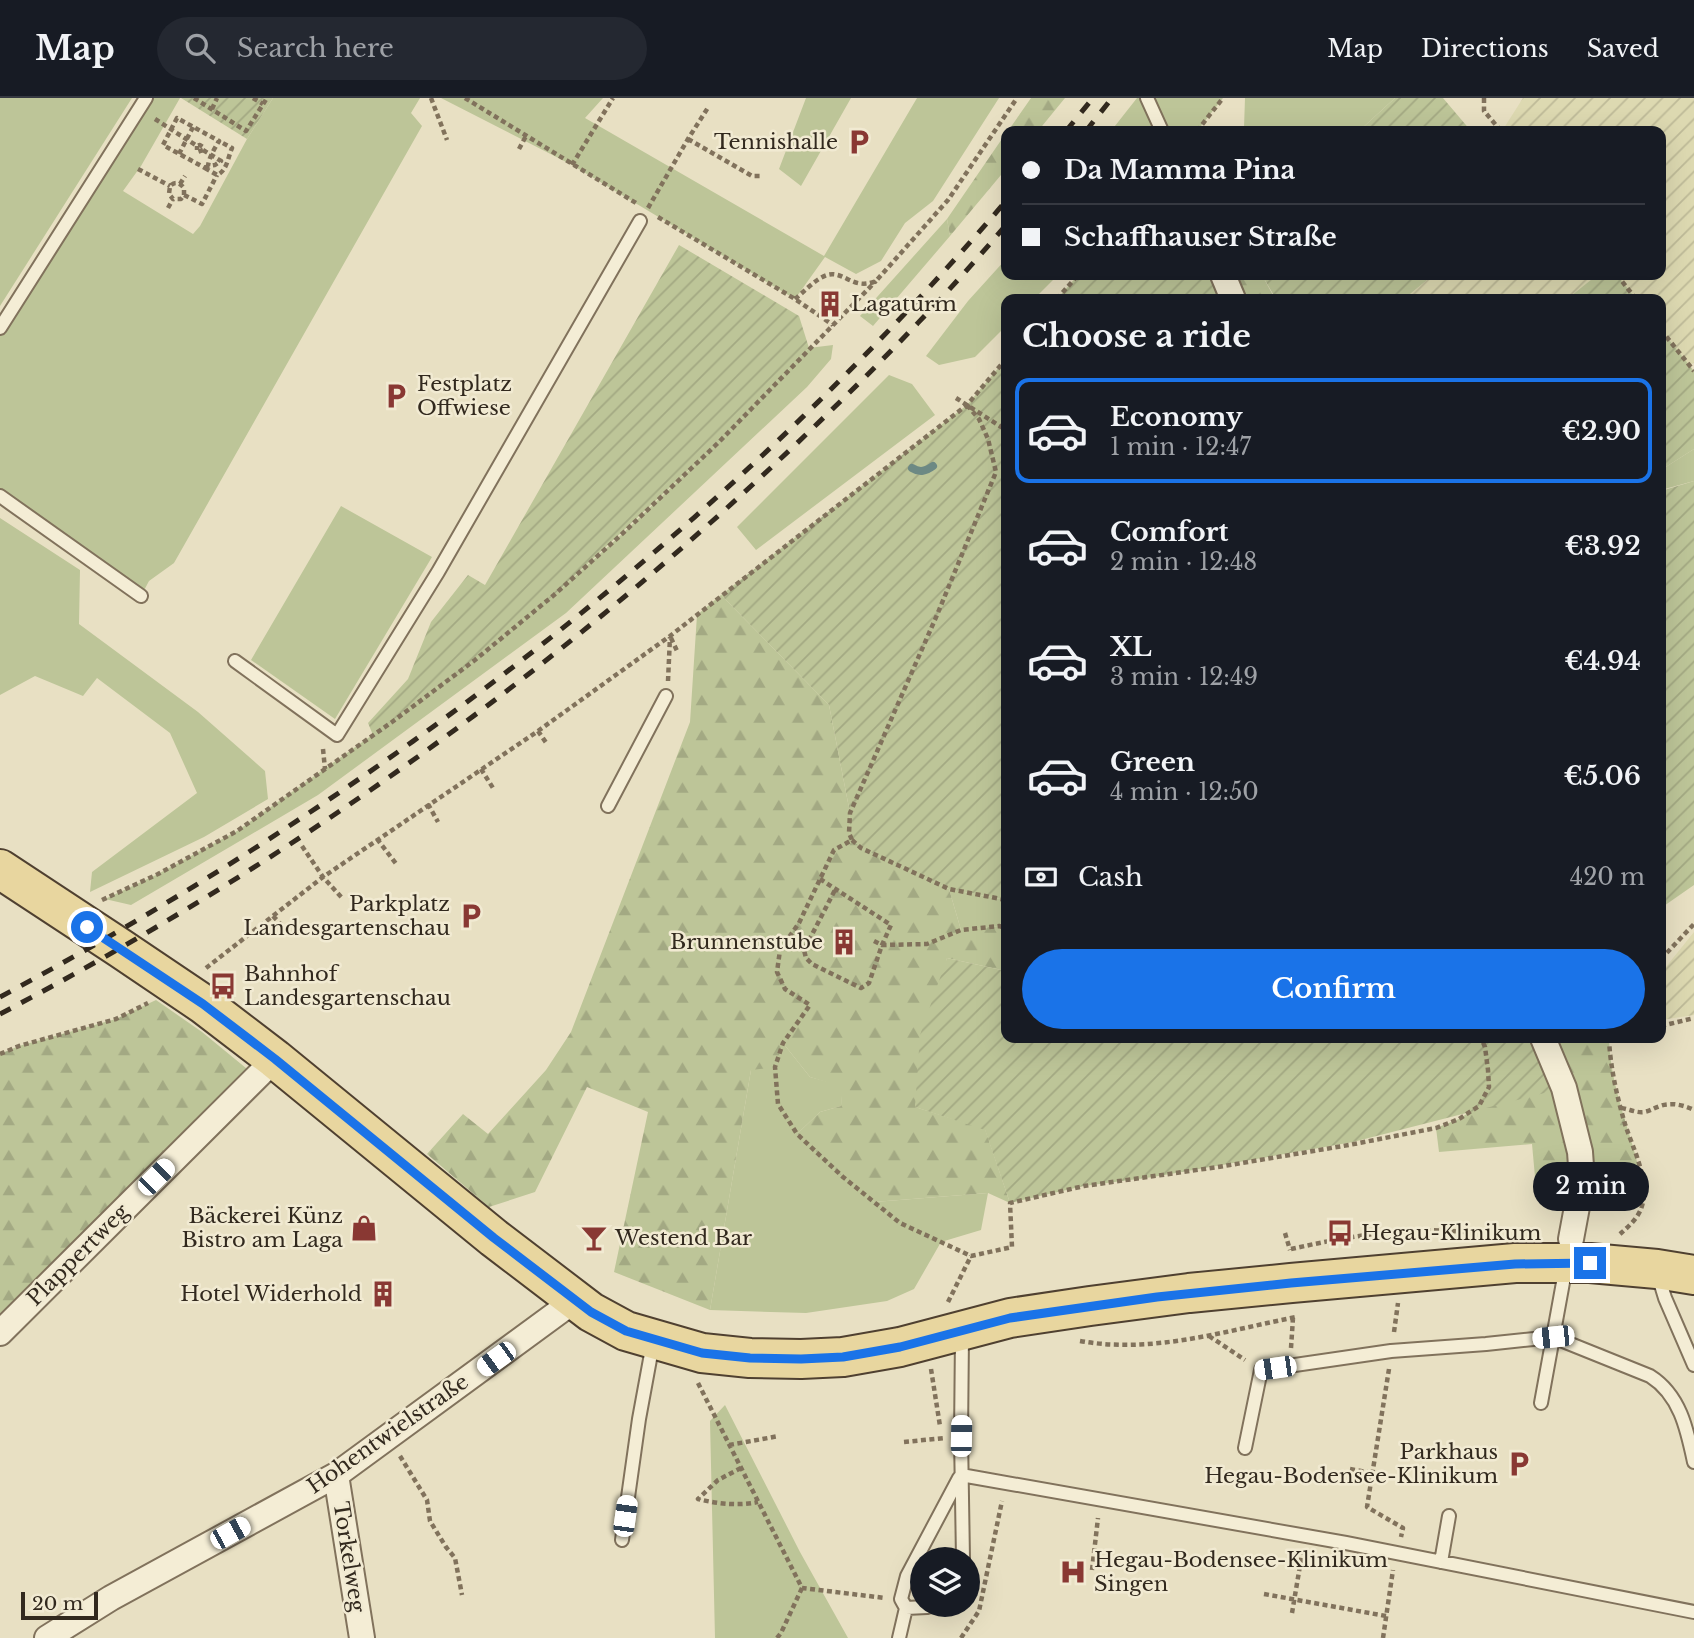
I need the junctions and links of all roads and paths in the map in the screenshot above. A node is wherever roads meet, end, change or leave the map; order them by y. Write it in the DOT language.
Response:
graph roads {
  1 [pos="194,98"];
  2 [pos="217,98"];
  3 [pos="253,98"];
  4 [pos="267,98"];
  5 [pos="431,98"];
  6 [pos="465,98"];
  7 [pos="612,98"];
  8 [pos="1017,98"];
  9 [pos="1147,98"];
  10 [pos="1223,98"];
  11 [pos="1484,98"];
  12 [pos="143,104"];
  13 [pos="262,104"];
  14 [pos="709,106"];
  15 [pos="212,109"];
  16 [pos="1160,126"];
  17 [pos="1200,126"];
  18 [pos="1497,126"];
  19 [pos="193,127"];
  20 [pos="171,130"];
  21 [pos="526,136"];
  22 [pos="688,139"];
  23 [pos="187,140"];
  24 [pos="219,141"];
  25 [pos="447,141"];
  26 [pos="199,149"];
  27 [pos="519,149"];
  28 [pos="179,154"];
  29 [pos="212,156"];
  30 [pos="193,162"];
  31 [pos="224,162"];
  32 [pos="572,165"];
  33 [pos="207,167"];
  34 [pos="138,169"];
  35 [pos="217,175"];
  36 [pos="185,176"];
  37 [pos="762,176"];
  38 [pos="180,184"];
  39 [pos="170,186"];
  40 [pos="184,195"];
  41 [pos="173,199"];
  42 [pos="168,208"];
  43 [pos="658,217"];
  44 [pos="640,221"];
  45 [pos="1075,280"];
  46 [pos="1620,280"];
  47 [pos="876,281"];
  48 [pos="1062,294"];
  49 [pos="1632,294"];
  50 [pos="794,299"];
  51 [pos="833,325"];
  52 [pos="0,328"];
  53 [pos="1666,336"];
  54 [pos="1001,365"];
  55 [pos="1694,371"];
  56 [pos="956,398"];
  57 [pos="967,405"];
  58 [pos="1001,427"];
  59 [pos="0,496"];
  60 [pos="141,596"];
  61 [pos="670,636"];
  62 [pos="678,653"];
  63 [pos="235,661"];
  64 [pos="666,696"];
  65 [pos="538,731"];
  66 [pos="547,744"];
  67 [pos="481,769"];
  68 [pos="493,788"];
  69 [pos="428,804"];
  70 [pos="608,806"];
  71 [pos="438,822"];
  72 [pos="377,839"];
  73 [pos="852,840"];
  74 [pos="302,846"];
  75 [pos="397,865"];
  76 [pos="0,869"];
  77 [pos="323,877"];
  78 [pos="820,879"];
  79 [pos="836,888"];
  80 [pos="342,898"];
  81 [pos="1001,899"];
  82 [pos="97,902"];
  83 [pos="273,916"];
  84 [pos="1694,924"];
  85 [pos="1001,927"];
  86 [pos="287,931"];
  87 [pos="874,942"];
  88 [pos="882,945"];
  89 [pos="1666,953"];
  90 [pos="177,986"];
  91 [pos="1694,1018"];
  92 [pos="1666,1025"];
  93 [pos="1484,1043"];
  94 [pos="1546,1043"];
  95 [pos="1609,1043"];
  96 [pos="0,1054"];
  97 [pos="275,1059"];
  98 [pos="1621,1108"];
  99 [pos="1694,1110"];
  100 [pos="1285,1233"];
  101 [pos="1290,1249"];
  102 [pos="1585,1252"];
  103 [pos="971,1256"];
  104 [pos="1657,1269"];
  105 [pos="1694,1275"];
  106 [pos="575,1300"];
  107 [pos="1386,1303"];
  108 [pos="1304,1316"];
  109 [pos="1293,1318"];
  110 [pos="954,1319"];
  111 [pos="0,1333"];
  112 [pos="1208,1336"];
  113 [pos="1553,1337"];
  114 [pos="653,1340"];
  115 [pos="1078,1340"];
  116 [pos="1391,1351"];
  117 [pos="930,1361"];
  118 [pos="1694,1365"];
  119 [pos="1289,1366"];
  120 [pos="1261,1370"];
  121 [pos="694,1376"];
  122 [pos="1541,1403"];
  123 [pos="779,1436"];
  124 [pos="961,1436"];
  125 [pos="388,1438"];
  126 [pos="942,1438"];
  127 [pos="904,1442"];
  128 [pos="729,1445"];
  129 [pos="1245,1448"];
  130 [pos="1694,1462"];
  131 [pos="741,1468"];
  132 [pos="1350,1469"];
  133 [pos="1372,1473"];
  134 [pos="336,1475"];
  135 [pos="961,1475"];
  136 [pos="1006,1483"];
  137 [pos="1100,1499"];
  138 [pos="758,1502"];
  139 [pos="1449,1516"];
  140 [pos="1305,1536"];
  141 [pos="622,1540"];
  142 [pos="962,1547"];
  143 [pos="1398,1553"];
  144 [pos="1441,1562"];
  145 [pos="1092,1570"];
  146 [pos="887,1586"];
  147 [pos="802,1588"];
  148 [pos="1264,1594"];
  149 [pos="462,1595"];
  150 [pos="886,1598"];
  151 [pos="1294,1600"];
  152 [pos="903,1604"];
  153 [pos="910,1605"];
  154 [pos="1694,1612"];
  155 [pos="1292,1613"];
  156 [pos="1387,1616"];
  157 [pos="47,1638"];
  158 [pos="362,1638"];
  159 [pos="777,1638"];
  160 [pos="899,1638"];
  161 [pos="961,1638"];
  162 [pos="1383,1638"];
  1 -- 15 [label="path"];
  2 -- 15 [label="path"];
  3 -- 13 [label="path"];
  4 -- 13 [label="path"];
  5 -- 25 [label="path"];
  6 -- 21 [label="path"];
  7 -- 32 [label="path"];
  8 -- 47 [label="path"];
  9 -- 16 [label="lane"];
  10 -- 17 [label="path"];
  11 -- 18 [label="path"];
  12 -- 20 [label="path"];
  12 -- 52 [label="lane"];
  13 -- 15 [label="path"];
  14 -- 22 [label="path"];
  19 -- 20 [label="path"];
  19 -- 23 [label="path"];
  19 -- 24 [label="path"];
  20 -- 23 [label="path"];
  20 -- 28 [label="path"];
  21 -- 27 [label="path"];
  21 -- 32 [label="path"];
  22 -- 32 [label="path"];
  22 -- 37 [label="path"];
  23 -- 26 [label="path"];
  23 -- 28 [label="path"];
  24 -- 29 [label="path"];
  24 -- 31 [label="path"];
  26 -- 29 [label="path"];
  26 -- 30 [label="path"];
  28 -- 30 [label="path"];
  29 -- 31 [label="path"];
  29 -- 33 [label="path"];
  30 -- 33 [label="path"];
  31 -- 33 [label="path"];
  31 -- 35 [label="path"];
  33 -- 35 [label="path"];
  34 -- 39 [label="path"];
  35 -- 40 [label="path"];
  36 -- 38 [label="path"];
  38 -- 39 [label="path"];
  38 -- 40 [label="path"];
  39 -- 41 [label="path"];
  40 -- 41 [label="path"];
  41 -- 42 [label="path"];
  43 -- 50 [label="path"];
  44 -- 63 [label="lane"];
  45 -- 48 [label="path"];
  46 -- 49 [label="path"];
  47 -- 50 [label="path"];
  47 -- 51 [label="path"];
  50 -- 51 [label="path"];
  51 -- 82 [label="path"];
  53 -- 55 [label="path"];
  54 -- 57 [label="path"];
  56 -- 57 [label="path"];
  57 -- 58 [label="path"];
  57 -- 61 [label="path"];
  57 -- 73 [label="path"];
  59 -- 60 [label="lane"];
  61 -- 62 [label="path"];
  61 -- 64 [label="path"];
  61 -- 65 [label="path"];
  64 -- 70 [label="lane"];
  65 -- 66 [label="path"];
  65 -- 67 [label="path"];
  67 -- 68 [label="path"];
  67 -- 69 [label="path"];
  69 -- 71 [label="path"];
  69 -- 72 [label="path"];
  72 -- 75 [label="path"];
  72 -- 77 [label="path"];
  73 -- 78 [label="path"];
  73 -- 81 [label="path"];
  74 -- 77 [label="path"];
  76 -- 90 [label="main road"];
  77 -- 80 [label="path"];
  77 -- 83 [label="path"];
  78 -- 79 [label="path"];
  78 -- 103 [label="path"];
  79 -- 88 [label="path"];
  79 -- 88 [label="path"];
  83 -- 86 [label="path"];
  83 -- 90 [label="path"];
  84 -- 89 [label="path"];
  85 -- 88 [label="path"];
  87 -- 88 [label="path"];
  90 -- 96 [label="path"];
  90 -- 97 [label="main road"];
  91 -- 92 [label="path"];
  93 -- 103 [label="path"];
  94 -- 102 [label="street"];
  95 -- 98 [label="path"];
  97 -- 106 [label="main road"];
  97 -- 111 [label="street, Plappertweg"];
  98 -- 99 [label="path"];
  98 -- 102 [label="path"];
  100 -- 101 [label="path"];
  102 -- 104 [label="main road"];
  102 -- 110 [label="main road"];
  102 -- 113 [label="lane"];
  103 -- 110 [label="path"];
  104 -- 105 [label="main road"];
  104 -- 118 [label="lane"];
  106 -- 114 [label="main road"];
  106 -- 125 [label="street, Hohentwielstraße"];
  107 -- 116 [label="path"];
  108 -- 109 [label="path"];
  109 -- 112 [label="path"];
  109 -- 119 [label="path"];
  110 -- 114 [label="main road"];
  110 -- 124 [label="lane"];
  112 -- 115 [label="path"];
  112 -- 120 [label="path"];
  113 -- 116 [label="lane"];
  113 -- 122 [label="lane"];
  113 -- 130 [label="lane"];
  114 -- 141 [label="lane"];
  116 -- 119 [label="lane"];
  116 -- 133 [label="path"];
  117 -- 126 [label="path"];
  119 -- 120 [label="lane"];
  120 -- 129 [label="lane"];
  121 -- 128 [label="path"];
  123 -- 128 [label="path"];
  124 -- 126 [label="path"];
  124 -- 135 [label="lane"];
  125 -- 134 [label="street, Hohentwielstraße"];
  125 -- 149 [label="path"];
  126 -- 127 [label="path"];
  128 -- 131 [label="path"];
  131 -- 138 [label="path"];
  131 -- 138 [label="path"];
  132 -- 133 [label="path"];
  133 -- 143 [label="path"];
  134 -- 157 [label="street, Hohentwielstraße"];
  134 -- 158 [label="street, Torkelweg"];
  135 -- 136 [label="lane"];
  135 -- 142 [label="lane"];
  135 -- 152 [label="lane"];
  136 -- 137 [label="lane"];
  136 -- 161 [label="path"];
  137 -- 140 [label="lane"];
  137 -- 145 [label="path"];
  138 -- 147 [label="path"];
  139 -- 144 [label="lane"];
  140 -- 143 [label="lane"];
  140 -- 151 [label="path"];
  143 -- 144 [label="lane"];
  143 -- 156 [label="path"];
  144 -- 154 [label="lane"];
  146 -- 150 [label="path"];
  147 -- 150 [label="path"];
  147 -- 159 [label="path"];
  148 -- 151 [label="path"];
  150 -- 152 [label="path"];
  151 -- 155 [label="path"];
  151 -- 156 [label="path"];
  152 -- 153 [label="lane"];
  152 -- 160 [label="lane"];
  156 -- 162 [label="path"];
}
